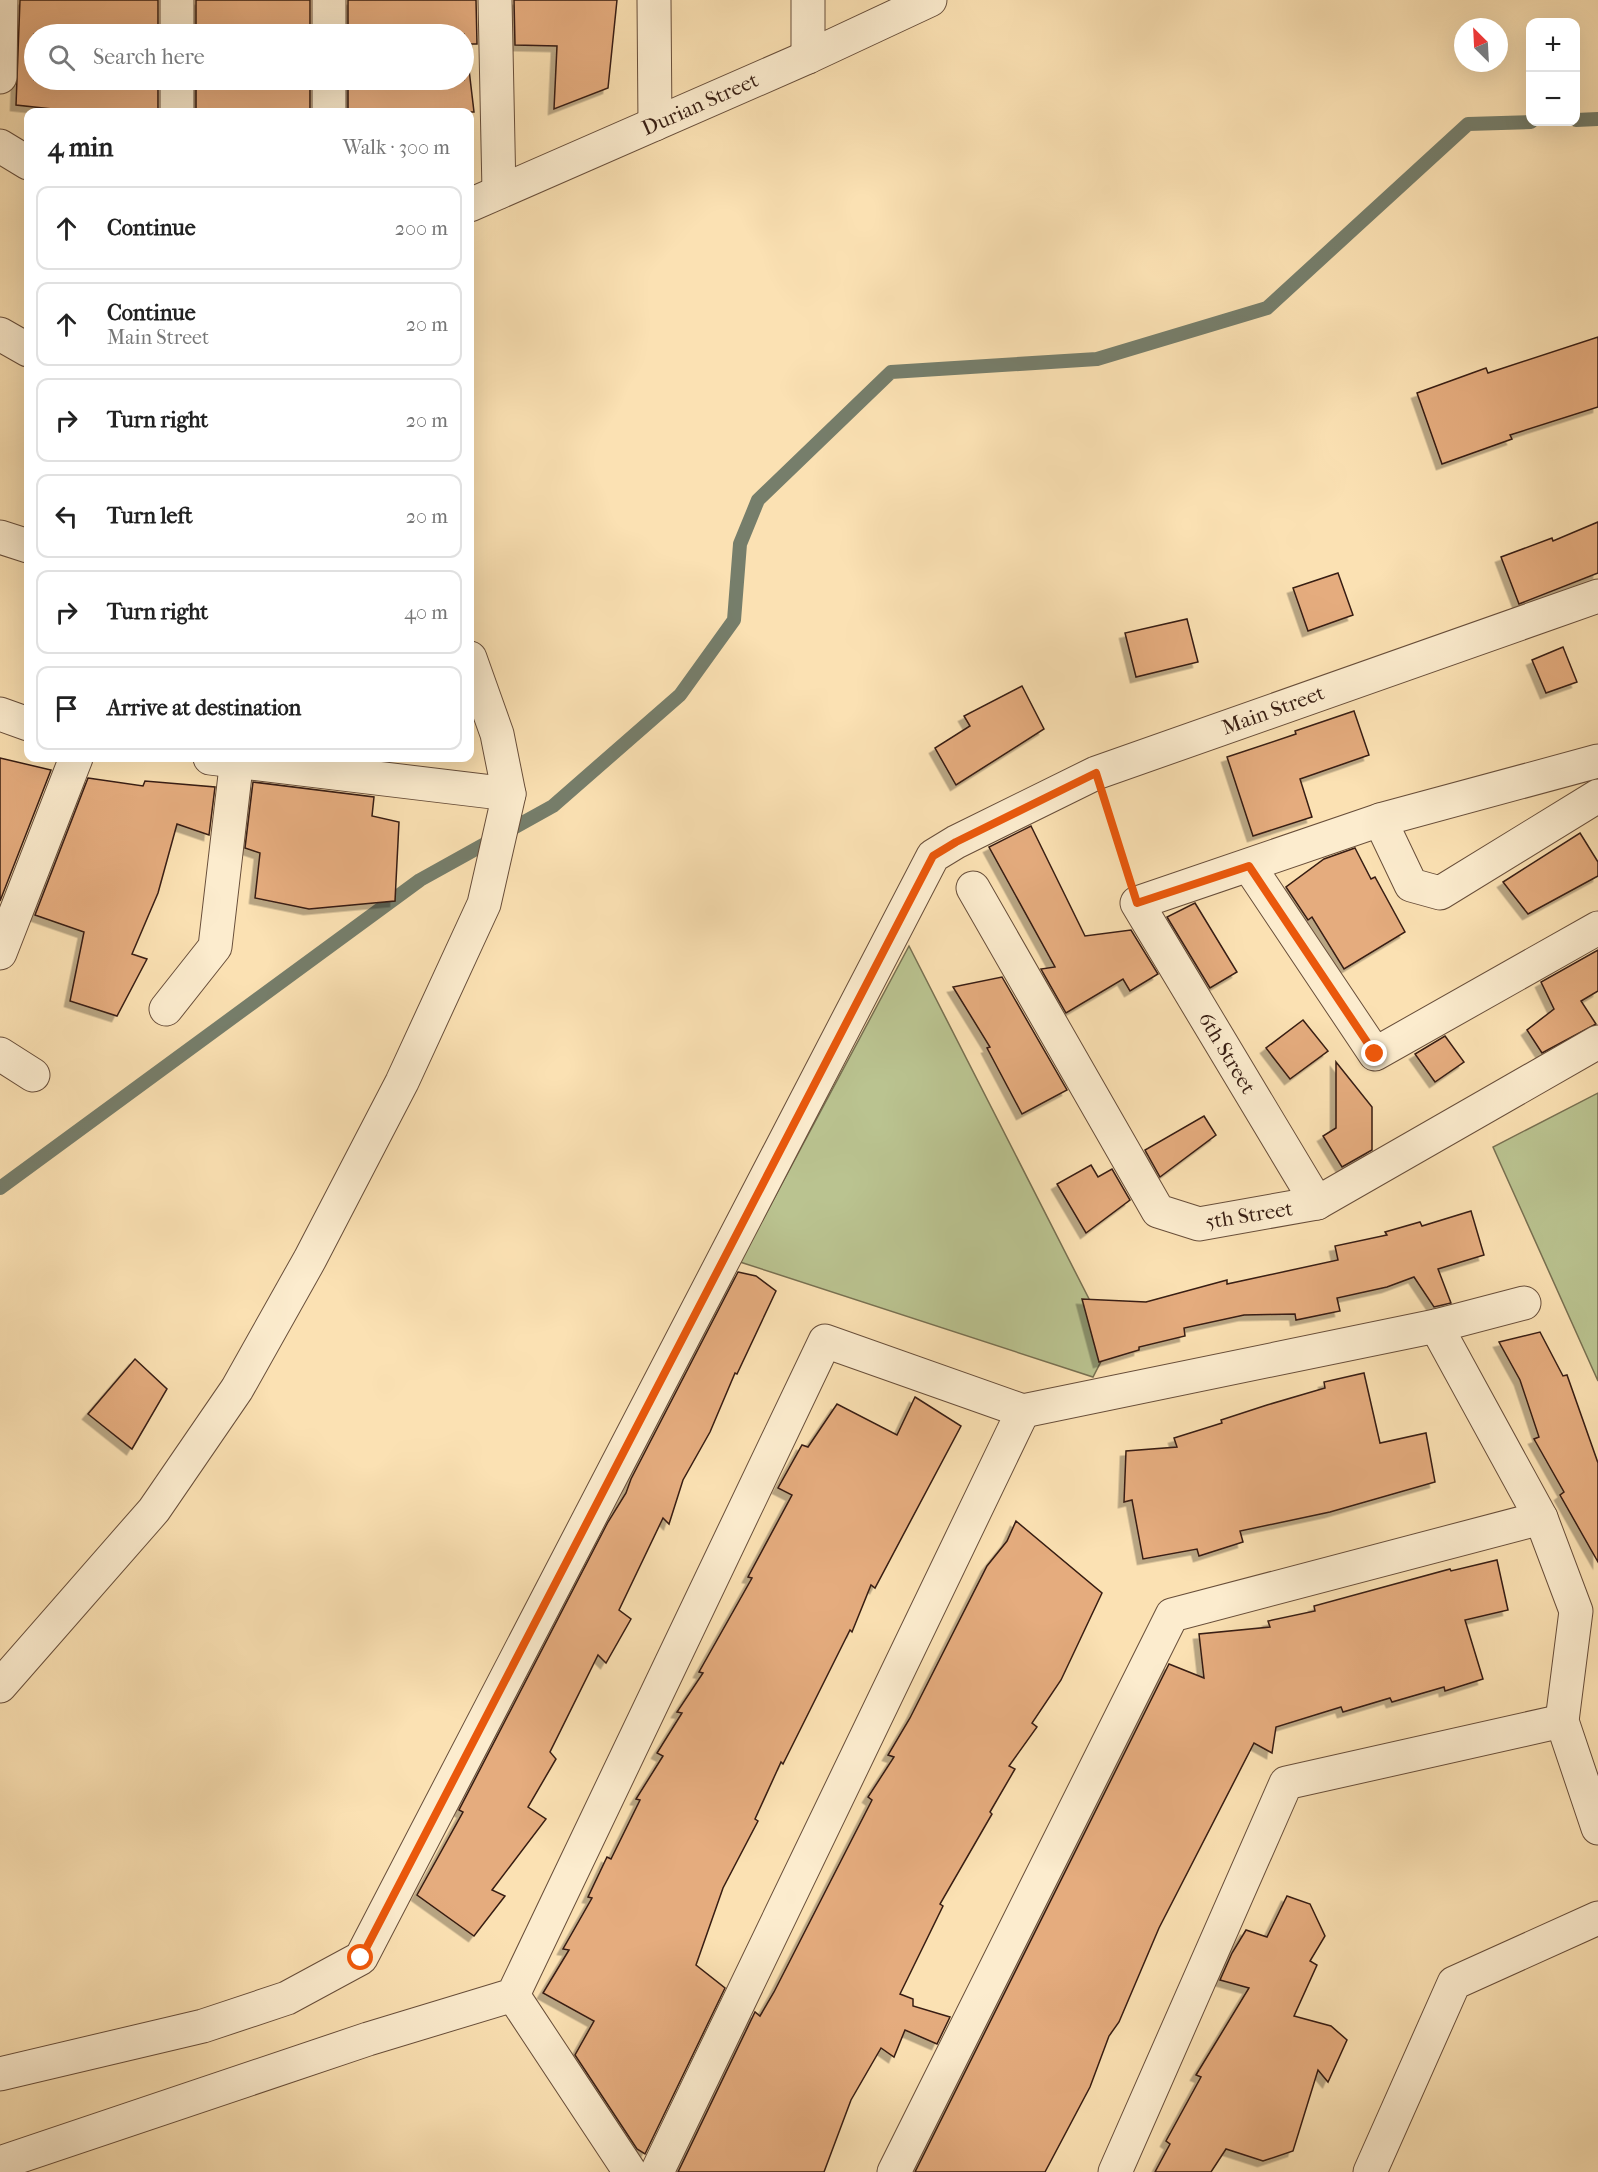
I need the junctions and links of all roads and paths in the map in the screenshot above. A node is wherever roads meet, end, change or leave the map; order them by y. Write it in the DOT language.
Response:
graph roads {
  1 [pos="1,0"];
  2 [pos="177,0"];
  3 [pos="329,0"];
  4 [pos="495,0"];
  5 [pos="654,0"];
  6 [pos="808,0"];
  7 [pos="930,0"];
  8 [pos="177,24"];
  9 [pos="329,24"];
  10 [pos="0,44"];
  11 [pos="808,57"];
  12 [pos="0,77"];
  13 [pos="177,90"];
  14 [pos="329,90"];
  15 [pos="177,108"];
  16 [pos="329,108"];
  17 [pos="656,124"];
  18 [pos="0,146"];
  19 [pos="24,161"];
  20 [pos="499,192"];
  21 [pos="474,203"];
  22 [pos="0,334"];
  23 [pos="24,348"];
  24 [pos="0,537"];
  25 [pos="24,545"];
  26 [pos="1598,596"];
  27 [pos="474,668"];
  28 [pos="0,714"];
  29 [pos="24,723"];
  30 [pos="1598,761"];
  31 [pos="74,762"];
  32 [pos="228,762"];
  33 [pos="246,762"];
  34 [pos="1096,773"];
  35 [pos="1598,796"];
  36 [pos="507,805"];
  37 [pos="1380,820"];
  38 [pos="1249,866"];
  39 [pos="974,888"];
  40 [pos="1137,903"];
  41 [pos="1598,928"];
  42 [pos="0,953"];
  43 [pos="166,1009"];
  44 [pos="1598,1042"];
  45 [pos="0,1054"];
  46 [pos="33,1075"];
  47 [pos="1317,1203"];
  48 [pos="1524,1303"];
  49 [pos="1436,1326"];
  50 [pos="1023,1411"];
  51 [pos="1541,1518"];
  52 [pos="0,1686"];
  53 [pos="1562,1721"];
  54 [pos="1598,1828"];
  55 [pos="1598,1918"];
  56 [pos="513,1995"];
  57 [pos="0,2074"];
  58 [pos="0,2163"];
  59 [pos="630,2172"];
  60 [pos="657,2172"];
  61 [pos="894,2172"];
  62 [pos="1115,2172"];
  63 [pos="1370,2172"];
  1 -- 10 [label="street"];
  2 -- 8 [label="street"];
  3 -- 9 [label="street"];
  4 -- 20 [label="street"];
  5 -- 17 [label="street"];
  6 -- 11 [label="street"];
  7 -- 11 [label="street, Durian Street"];
  10 -- 12 [label="street"];
  11 -- 17 [label="street, Durian Street"];
  13 -- 15 [label="street"];
  14 -- 16 [label="street"];
  17 -- 20 [label="street, Durian Street"];
  18 -- 19 [label="street"];
  20 -- 21 [label="street, Durian Street"];
  22 -- 23 [label="street"];
  24 -- 25 [label="street"];
  26 -- 34 [label="street, Main Street"];
  27 -- 36 [label="street"];
  28 -- 29 [label="street"];
  30 -- 37 [label="street"];
  31 -- 42 [label="street"];
  32 -- 43 [label="street"];
  33 -- 36 [label="street"];
  34 -- 40 [label="path"];
  34 -- 57 [label="street, Main Street"];
  35 -- 37 [label="street"];
  36 -- 52 [label="street"];
  37 -- 38 [label="street"];
  38 -- 40 [label="street"];
  38 -- 41 [label="street"];
  39 -- 47 [label="street, 5th Street"];
  40 -- 47 [label="street, 6th Street"];
  44 -- 47 [label="street, 5th Street"];
  45 -- 46 [label="street"];
  48 -- 49 [label="street"];
  49 -- 50 [label="street"];
  49 -- 51 [label="street"];
  50 -- 56 [label="street"];
  50 -- 60 [label="street"];
  51 -- 53 [label="street"];
  51 -- 61 [label="street"];
  53 -- 54 [label="street"];
  53 -- 62 [label="street"];
  55 -- 63 [label="street"];
  56 -- 58 [label="street"];
  56 -- 59 [label="street"];
}
